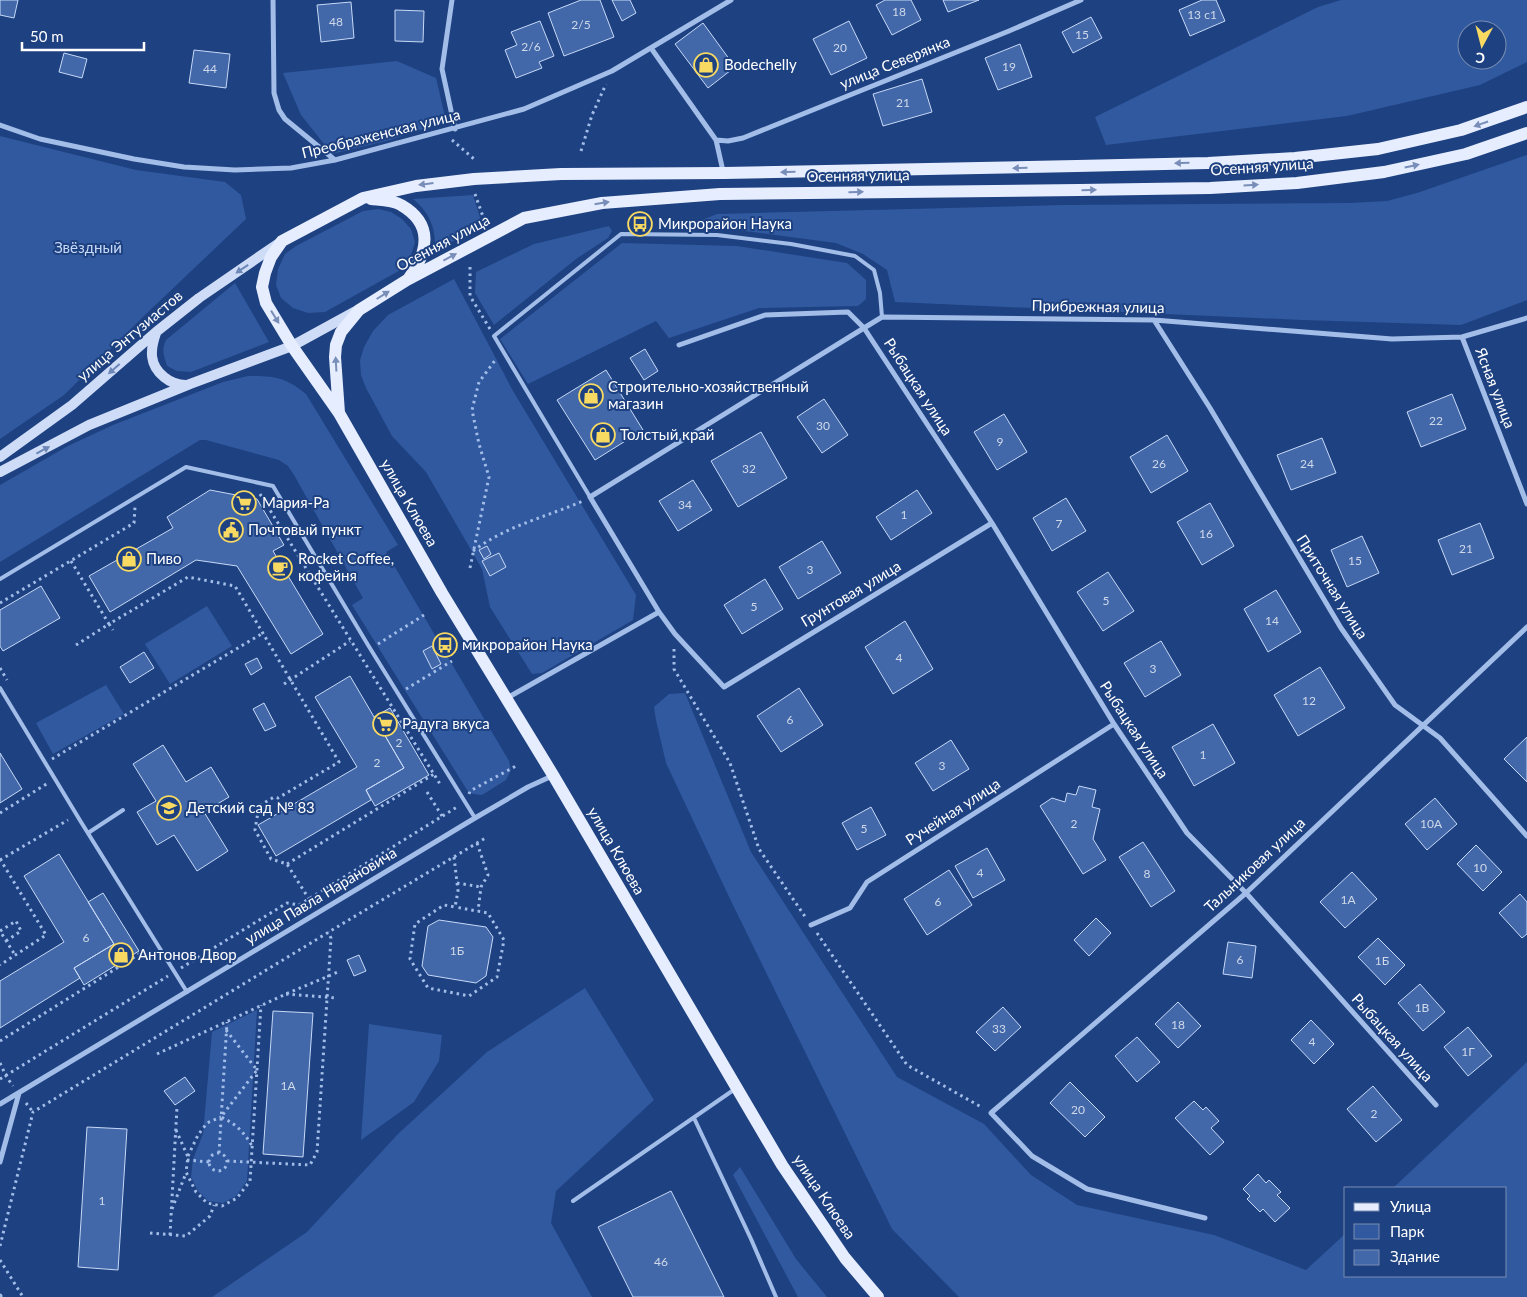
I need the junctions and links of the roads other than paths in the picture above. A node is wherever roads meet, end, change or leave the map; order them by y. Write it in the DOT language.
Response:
graph roads {
  1 [pos="272,0"];
  2 [pos="452,0"];
  3 [pos="732,0"];
  4 [pos="1082,0"];
  5 [pos="651,48"];
  6 [pos="1527,107"];
  7 [pos="0,125"];
  8 [pos="455,129"];
  9 [pos="1527,133"];
  10 [pos="716,140"];
  11 [pos="335,160"];
  12 [pos="724,173"];
  13 [pos="363,198"];
  14 [pos="282,241"];
  15 [pos="407,280"];
  16 [pos="359,310"];
  17 [pos="882,317"];
  18 [pos="1527,318"];
  19 [pos="1154,320"];
  20 [pos="864,328"];
  21 [pos="156,332"];
  22 [pos="1462,337"];
  23 [pos="679,345"];
  24 [pos="292,346"];
  25 [pos="190,384"];
  26 [pos="339,413"];
  27 [pos="0,457"];
  28 [pos="0,472"];
  29 [pos="590,498"];
  30 [pos="1527,504"];
  31 [pos="992,523"];
  32 [pos="0,579"];
  33 [pos="659,612"];
  34 [pos="1527,627"];
  35 [pos="0,688"];
  36 [pos="505,699"];
  37 [pos="1114,724"];
  38 [pos="1423,726"];
  39 [pos="553,775"];
  40 [pos="123,810"];
  41 [pos="475,818"];
  42 [pos="88,833"];
  43 [pos="1527,836"];
  44 [pos="1246,893"];
  45 [pos="811,925"];
  46 [pos="187,992"];
  47 [pos="736,1088"];
  48 [pos="19,1093"];
  49 [pos="0,1104"];
  50 [pos="1436,1105"];
  51 [pos="694,1118"];
  52 [pos="0,1162"];
  53 [pos="573,1201"];
  54 [pos="1205,1218"];
  55 [pos="776,1297"];
  56 [pos="878,1297"];
  1 -- 11 [label="street"];
  2 -- 8 [label="street"];
  3 -- 5 [label="street, Преображенская улица"];
  4 -- 10 [label="street, улица Северянка"];
  5 -- 8 [label="street, Преображенская улица"];
  5 -- 10 [label="street"];
  6 -- 12 [label="main road, Осенняя улица, one-way"];
  7 -- 11 [label="street, Преображенская улица"];
  8 -- 11 [label="street, Преображенская улица"];
  15 -- 9 [label="main road, Осенняя улица, one-way"];
  10 -- 12 [label="street"];
  12 -- 13 [label="main road, Осенняя улица, one-way"];
  13 -- 14 [label="main road, Осенняя улица"];
  13 -- 15 [label="main road"];
  14 -- 21 [label="main road, улица Энтузиастов, one-way"];
  14 -- 24 [label="main road, улица Клюева, one-way"];
  16 -- 15 [label="main road, Осенняя улица, one-way"];
  16 -- 24 [label="main road, Осенняя улица"];
  26 -- 16 [label="main road, улица Клюева, one-way"];
  17 -- 19 [label="street, Прибрежная улица"];
  17 -- 20 [label="street"];
  17 -- 29 [label="lane"];
  18 -- 22 [label="street, Прибрежная улица"];
  19 -- 22 [label="street, Прибрежная улица"];
  19 -- 38 [label="street, Приточная улица"];
  20 -- 23 [label="street"];
  20 -- 29 [label="street"];
  20 -- 31 [label="street, Рыбацкая улица"];
  21 -- 25 [label="main road"];
  21 -- 27 [label="main road, улица Энтузиастов, one-way"];
  22 -- 30 [label="street, Ясная улица"];
  24 -- 25 [label="main road, Осенняя улица"];
  24 -- 26 [label="main road, улица Клюева"];
  28 -- 25 [label="main road, one-way"];
  26 -- 36 [label="main road, улица Клюева"];
  29 -- 33 [label="street"];
  31 -- 33 [label="street, Грунтовая улица"];
  31 -- 37 [label="street, Рыбацкая улица"];
  32 -- 41 [label="lane"];
  33 -- 36 [label="street"];
  34 -- 38 [label="street, Тальниковая улица"];
  35 -- 42 [label="lane"];
  36 -- 39 [label="main road, улица Клюева"];
  37 -- 44 [label="street, Рыбацкая улица"];
  37 -- 45 [label="street, Ручейная улица"];
  38 -- 43 [label="street, Приточная улица"];
  38 -- 44 [label="street, Тальниковая улица"];
  39 -- 41 [label="street, улица Павла Нарановича"];
  39 -- 47 [label="main road, улица Клюева"];
  40 -- 42 [label="lane"];
  41 -- 46 [label="street, улица Павла Нарановича"];
  42 -- 46 [label="lane"];
  44 -- 50 [label="street, Рыбацкая улица"];
  44 -- 54 [label="street, Тальниковая улица"];
  46 -- 48 [label="street, улица Павла Нарановича"];
  47 -- 51 [label="lane"];
  47 -- 56 [label="main road, улица Клюева"];
  48 -- 49 [label="street, улица Павла Нарановича"];
  48 -- 52 [label="street"];
  51 -- 53 [label="lane"];
  51 -- 55 [label="lane"];
}
